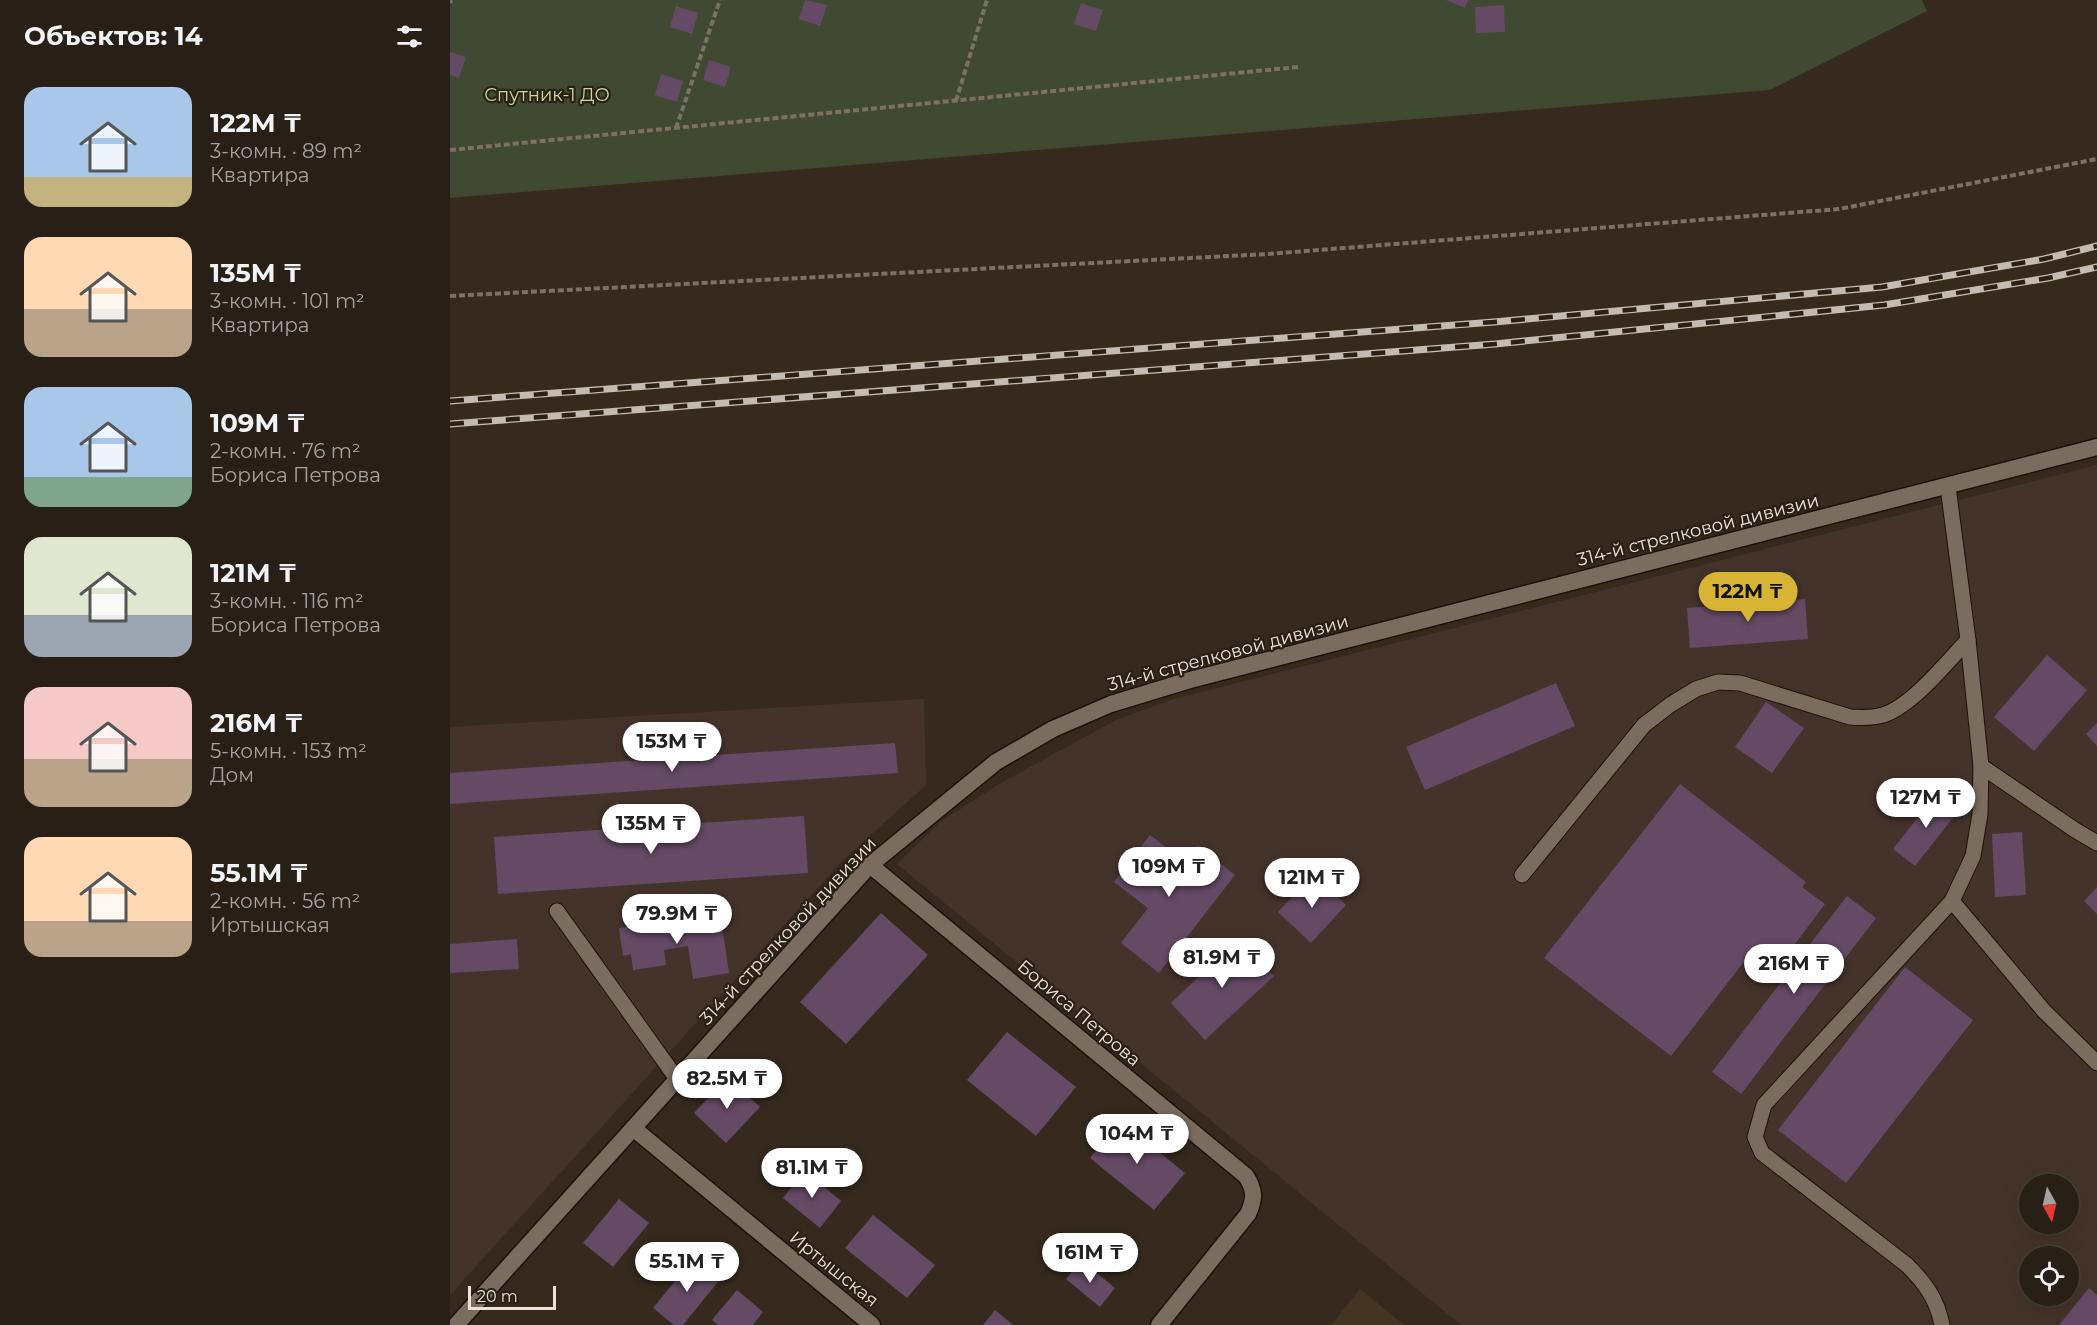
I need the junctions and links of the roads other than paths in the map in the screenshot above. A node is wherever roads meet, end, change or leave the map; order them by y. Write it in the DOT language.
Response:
graph roads {
  1 [pos="2097,447"];
  2 [pos="1948,486"];
  3 [pos="1968,640"];
  4 [pos="1981,766"];
  5 [pos="2097,843"];
  6 [pos="870,865"];
  7 [pos="1522,874"];
  8 [pos="1952,901"];
  9 [pos="557,911"];
  10 [pos="2097,1063"];
  11 [pos="677,1079"];
  12 [pos="633,1128"];
  13 [pos="456,1325"];
  14 [pos="872,1325"];
  15 [pos="1159,1325"];
  16 [pos="1942,1325"];
  1 -- 2 [label="street, 314-й стрелковой дивизии"];
  2 -- 3 [label="lane"];
  2 -- 6 [label="street, 314-й стрелковой дивизии"];
  3 -- 4 [label="lane"];
  3 -- 7 [label="lane"];
  4 -- 5 [label="lane"];
  4 -- 8 [label="lane"];
  6 -- 11 [label="street, 314-й стрелковой дивизии"];
  6 -- 15 [label="street, Бориса Петрова"];
  8 -- 10 [label="lane"];
  8 -- 16 [label="lane"];
  9 -- 11 [label="lane"];
  11 -- 12 [label="street, 314-й стрелковой дивизии"];
  12 -- 13 [label="street, 314-й стрелковой дивизии"];
  12 -- 14 [label="street, Иртышская"];
}
